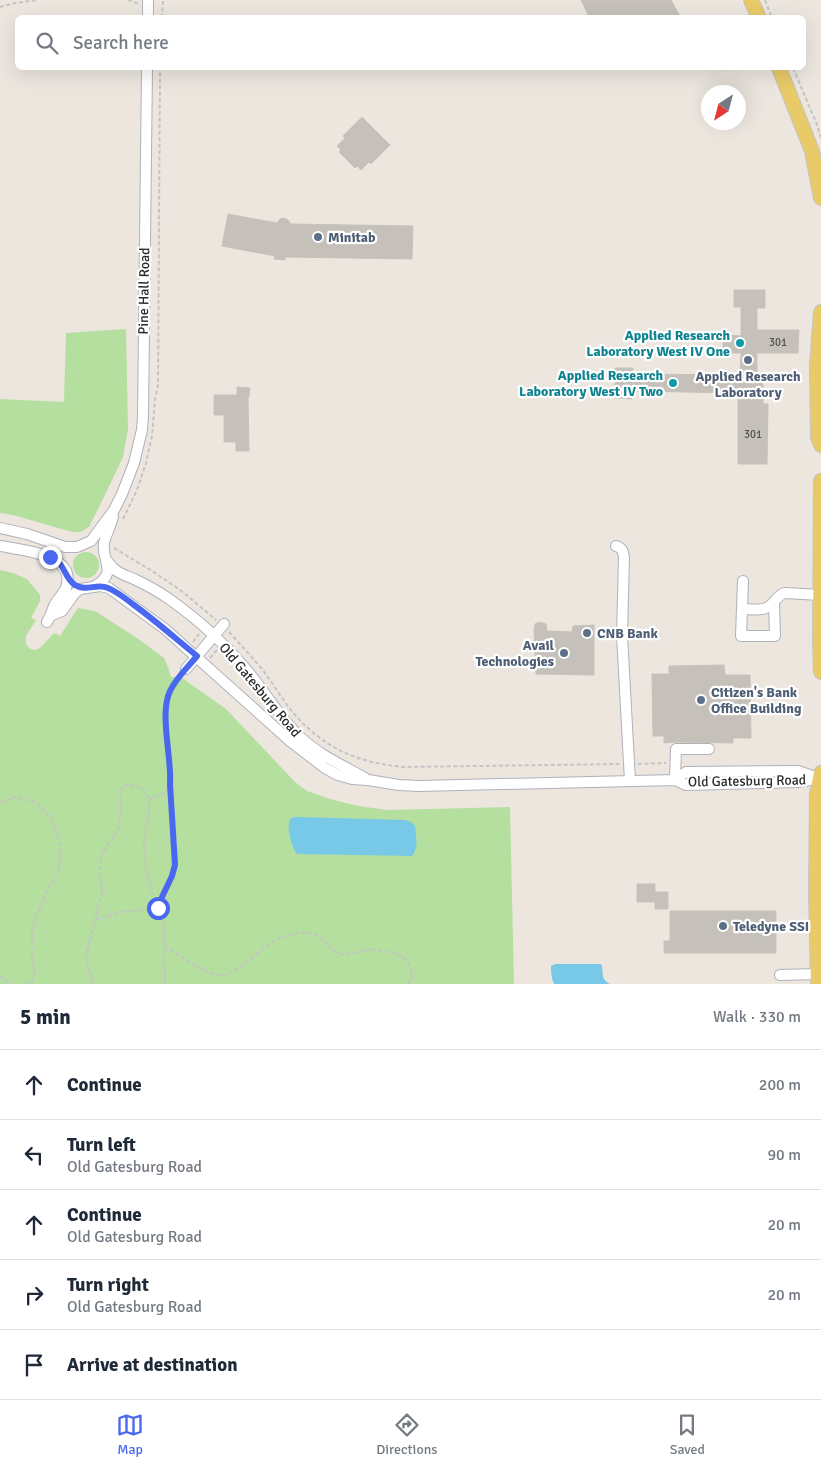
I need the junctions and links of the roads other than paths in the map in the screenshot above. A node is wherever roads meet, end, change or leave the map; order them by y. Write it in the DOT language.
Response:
graph roads {
  1 [pos="148,0"];
  2 [pos="751,0"];
  3 [pos="148,15"];
  4 [pos="757,15"];
  5 [pos="147,70"];
  6 [pos="780,70"];
  7 [pos="821,198"];
  8 [pos="821,312"];
  9 [pos="821,446"];
  10 [pos="821,481"];
  11 [pos="114,510"];
  12 [pos="0,528"];
  13 [pos="0,546"];
  14 [pos="79,546"];
  15 [pos="616,546"];
  16 [pos="107,559"];
  17 [pos="66,573"];
  18 [pos="743,581"];
  19 [pos="90,587"];
  20 [pos="820,595"];
  21 [pos="774,602"];
  22 [pos="742,609"];
  23 [pos="222,625"];
  24 [pos="214,636"];
  25 [pos="197,656"];
  26 [pos="186,668"];
  27 [pos="821,672"];
  28 [pos="709,749"];
  29 [pos="821,776"];
  30 [pos="368,780"];
  31 [pos="675,780"];
  32 [pos="630,781"];
  33 [pos="780,975"];
  34 [pos="818,979"];
  1 -- 3 [label="street"];
  2 -- 4 [label="main road"];
  5 -- 11 [label="street, Pine Hall Road"];
  6 -- 7 [label="main road"];
  8 -- 9 [label="main road"];
  10 -- 20 [label="main road"];
  11 -- 14 [label="street, Pine Hall Road"];
  11 -- 16 [label="street, Pine Hall Road"];
  12 -- 14 [label="street, Old Gatesburg Road"];
  13 -- 17 [label="street, Old Gatesburg Road"];
  14 -- 16 [label="street, Old Gatesburg Road"];
  14 -- 17 [label="street, Pine Hall Road"];
  15 -- 32 [label="street"];
  16 -- 19 [label="street, Pine Hall Road"];
  16 -- 24 [label="street, Old Gatesburg Road"];
  17 -- 19 [label="street, Old Gatesburg Road"];
  17 -- 19 [label="street, Pine Hall Road"];
  18 -- 22 [label="street"];
  19 -- 25 [label="street, Old Gatesburg Road"];
  20 -- 21 [label="street"];
  20 -- 27 [label="main road"];
  21 -- 22 [label="street"];
  21 -- 22 [label="street"];
  23 -- 24 [label="street"];
  24 -- 25 [label="street"];
  24 -- 30 [label="street, Old Gatesburg Road"];
  25 -- 26 [label="street"];
  25 -- 30 [label="street, Old Gatesburg Road"];
  28 -- 31 [label="street"];
  29 -- 31 [label="street, Old Gatesburg Road"];
  29 -- 34 [label="main road"];
  30 -- 32 [label="street, Old Gatesburg Road"];
  31 -- 32 [label="street, Old Gatesburg Road"];
  33 -- 34 [label="street"];
}
